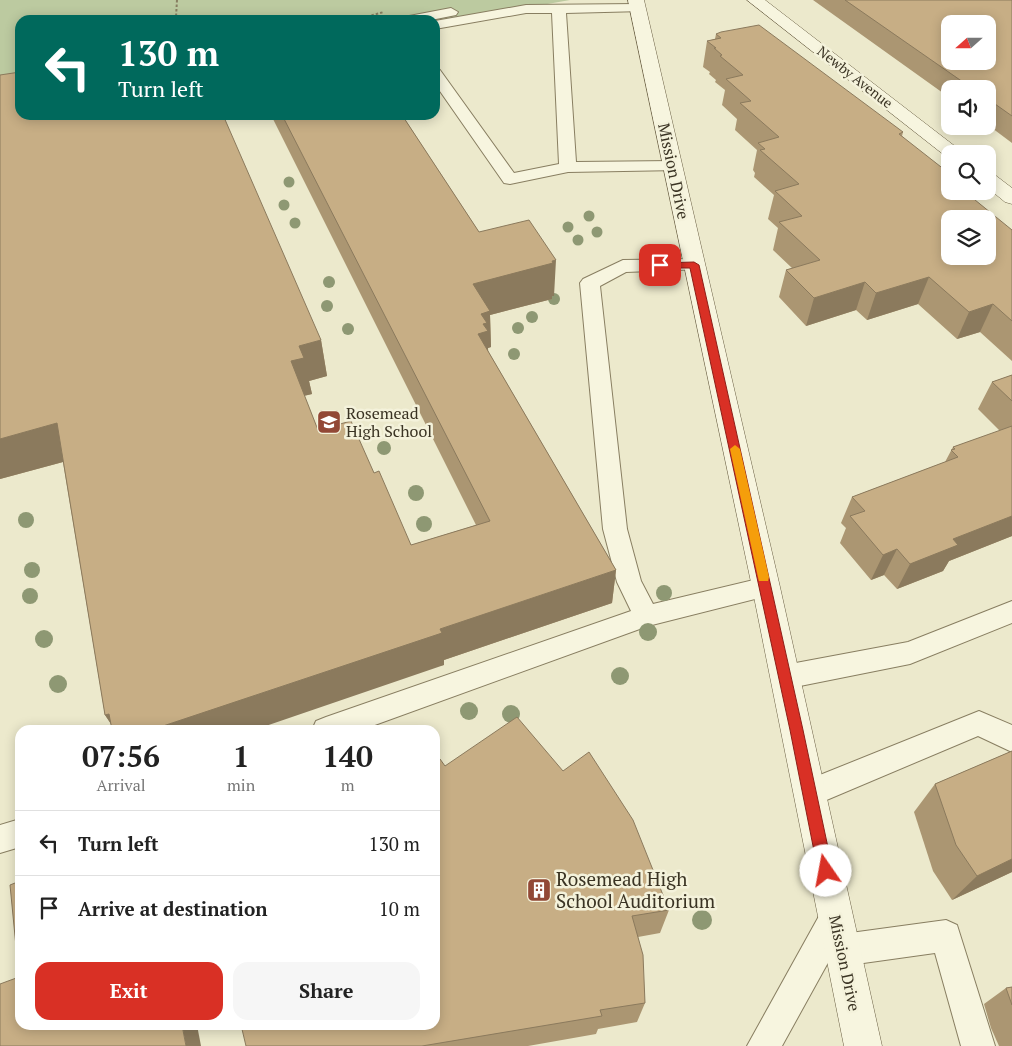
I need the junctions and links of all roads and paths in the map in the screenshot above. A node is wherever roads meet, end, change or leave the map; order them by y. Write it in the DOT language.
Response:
graph roads {
  1 [pos="177,0"];
  2 [pos="522,0"];
  3 [pos="754,0"];
  4 [pos="637,4"];
  5 [pos="559,9"];
  6 [pos="176,15"];
  7 [pos="437,15"];
  8 [pos="440,24"];
  9 [pos="440,80"];
  10 [pos="943,145"];
  11 [pos="568,166"];
  12 [pos="673,166"];
  13 [pos="996,185"];
  14 [pos="1012,198"];
  15 [pos="694,265"];
  16 [pos="766,587"];
  17 [pos="1012,612"];
  18 [pos="647,616"];
  19 [pos="785,677"];
  20 [pos="340,725"];
  21 [pos="1012,739"];
  22 [pos="810,793"];
  23 [pos="15,836"];
  24 [pos="0,840"];
  25 [pos="838,934"];
  26 [pos="764,1046"];
  27 [pos="863,1046"];
  28 [pos="978,1046"];
  1 -- 6 [label="path"];
  2 -- 7 [label="lane"];
  3 -- 10 [label="main road, Newby Avenue"];
  4 -- 5 [label="lane"];
  4 -- 12 [label="main road, Mission Drive"];
  5 -- 8 [label="lane"];
  5 -- 11 [label="lane"];
  9 -- 11 [label="lane"];
  11 -- 12 [label="lane"];
  12 -- 15 [label="main road, Mission Drive"];
  13 -- 14 [label="main road"];
  15 -- 16 [label="main road, Mission Drive"];
  15 -- 18 [label="lane"];
  16 -- 18 [label="lane"];
  16 -- 19 [label="main road, Mission Drive"];
  17 -- 19 [label="lane"];
  18 -- 20 [label="lane"];
  19 -- 22 [label="main road, Mission Drive"];
  21 -- 22 [label="lane"];
  22 -- 25 [label="main road, Mission Drive"];
  23 -- 24 [label="lane"];
  25 -- 26 [label="lane"];
  25 -- 27 [label="main road, Mission Drive"];
  25 -- 28 [label="lane"];
}
